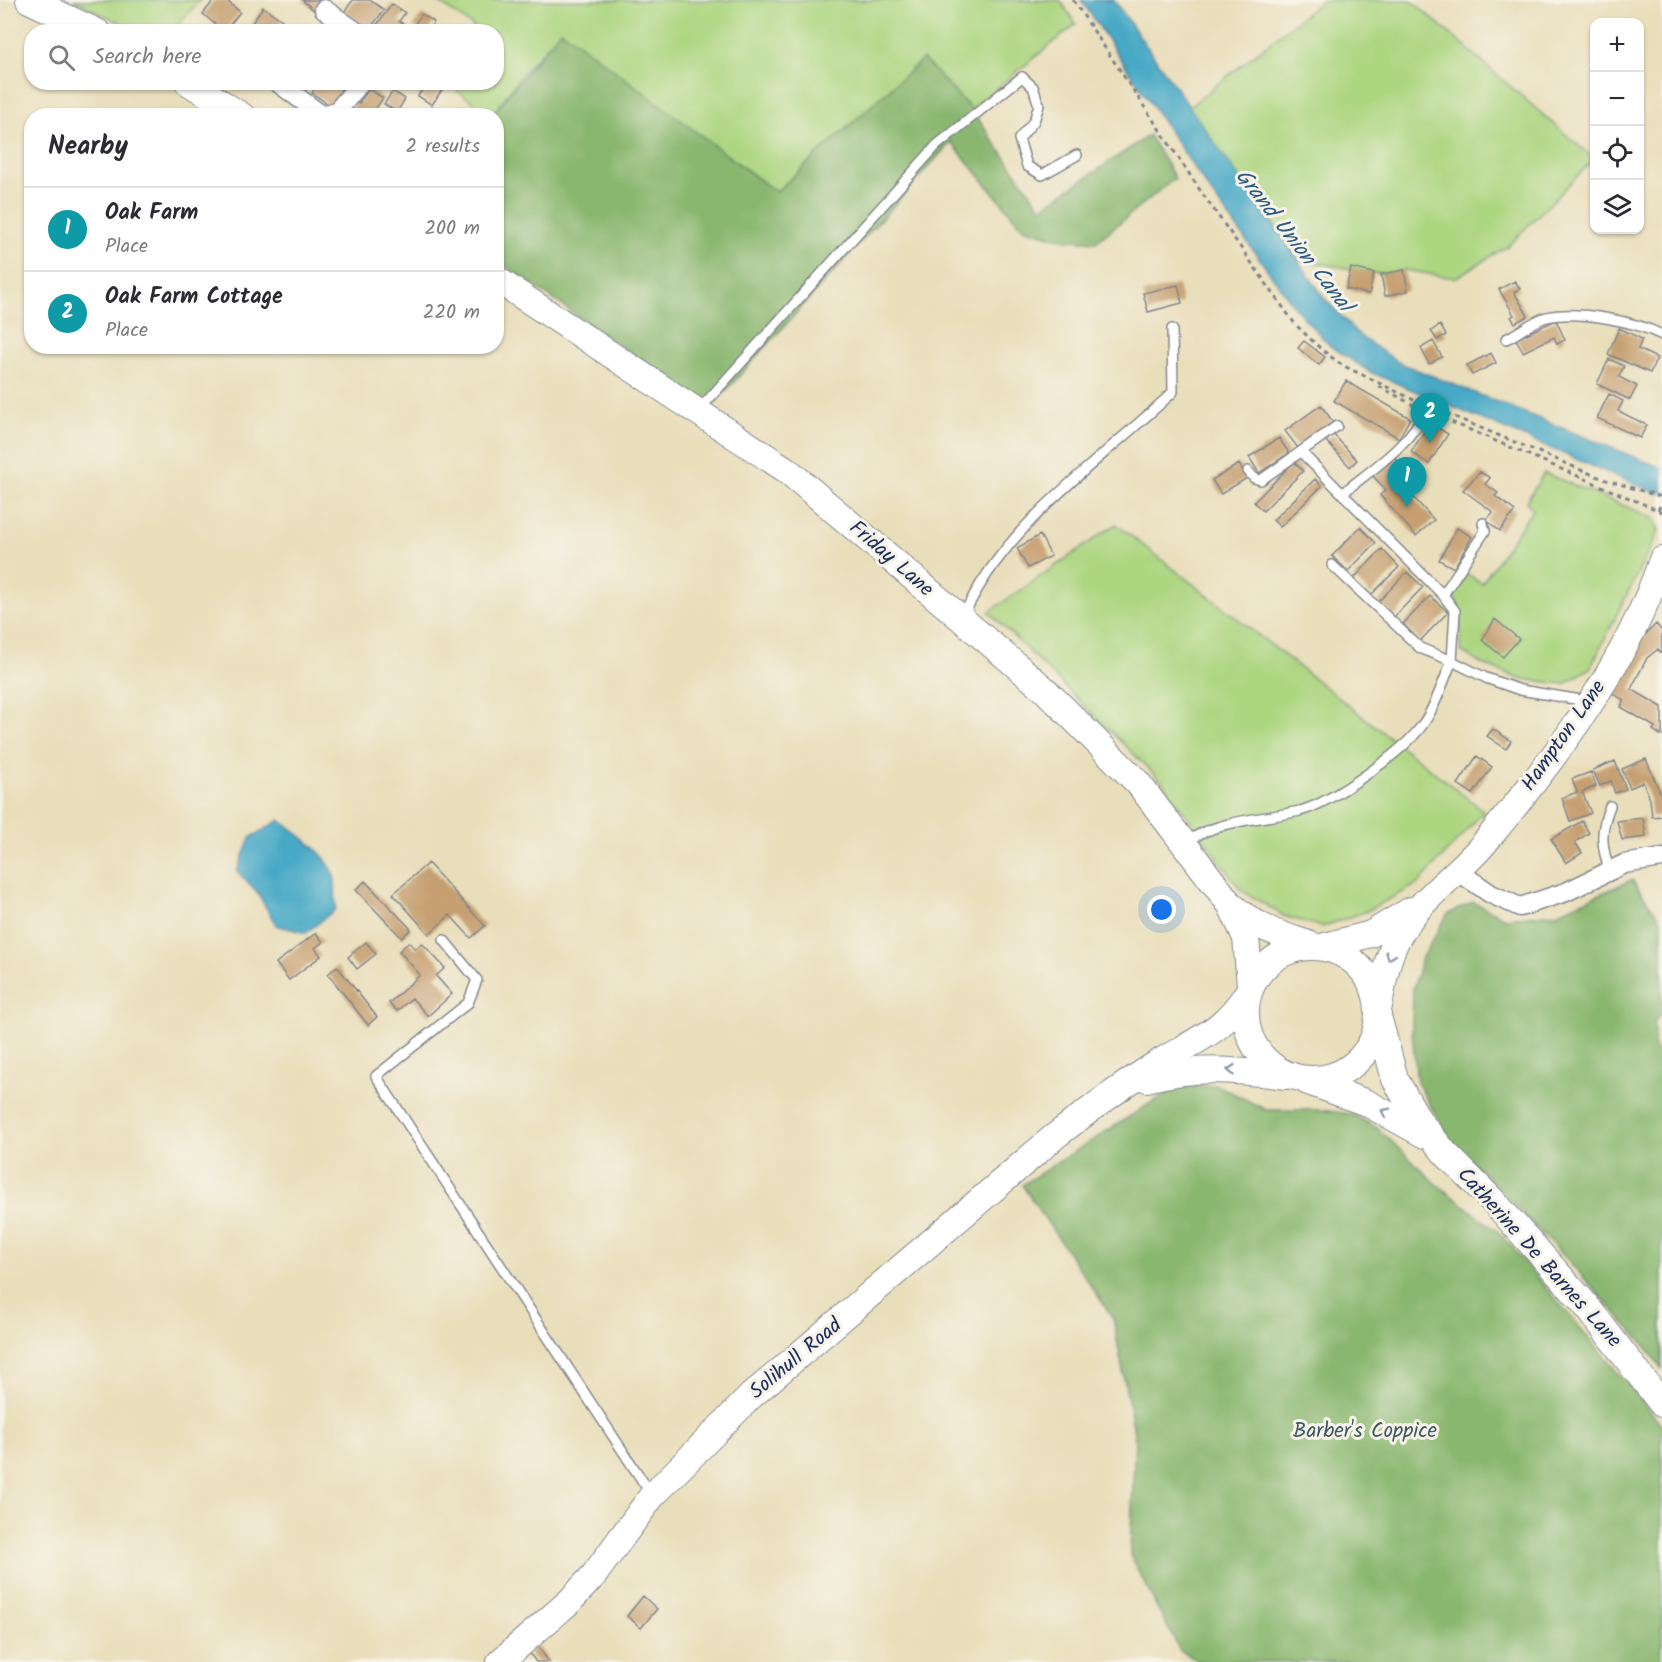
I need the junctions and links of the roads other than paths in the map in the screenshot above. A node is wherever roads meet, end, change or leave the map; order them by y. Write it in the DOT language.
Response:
graph roads {
  1 [pos="29,0"];
  2 [pos="324,9"];
  3 [pos="80,24"];
  4 [pos="346,24"];
  5 [pos="201,90"];
  6 [pos="288,90"];
  7 [pos="355,90"];
  8 [pos="229,108"];
  9 [pos="312,108"];
  10 [pos="340,108"];
  11 [pos="1077,155"];
  12 [pos="504,284"];
  13 [pos="1172,329"];
  14 [pos="1662,335"];
  15 [pos="1506,339"];
  16 [pos="1425,406"];
  17 [pos="698,411"];
  18 [pos="1337,426"];
  19 [pos="1302,453"];
  20 [pos="1248,471"];
  21 [pos="1343,493"];
  22 [pos="1482,522"];
  23 [pos="1662,561"];
  24 [pos="1332,565"];
  25 [pos="1443,595"];
  26 [pos="1657,595"];
  27 [pos="962,619"];
  28 [pos="1452,661"];
  29 [pos="1589,701"];
  30 [pos="1610,806"];
  31 [pos="1184,843"];
  32 [pos="1662,858"];
  33 [pos="1610,871"];
  34 [pos="1459,872"];
  35 [pos="1436,892"];
  36 [pos="1229,903"];
  37 [pos="444,940"];
  38 [pos="1320,946"];
  39 [pos="1249,988"];
  40 [pos="1379,1013"];
  41 [pos="1298,1079"];
  42 [pos="1123,1087"];
  43 [pos="1435,1142"];
  44 [pos="1662,1404"];
  45 [pos="652,1496"];
  46 [pos="500,1662"];
  1 -- 3 [label="main road"];
  2 -- 4 [label="street"];
  5 -- 8 [label="main road"];
  6 -- 9 [label="street"];
  7 -- 10 [label="street"];
  11 -- 17 [label="lane"];
  12 -- 17 [label="main road, Friday Lane"];
  13 -- 27 [label="lane"];
  14 -- 15 [label="lane"];
  16 -- 21 [label="lane"];
  17 -- 27 [label="main road, Friday Lane"];
  18 -- 19 [label="lane"];
  19 -- 20 [label="lane"];
  19 -- 21 [label="lane"];
  21 -- 25 [label="lane"];
  22 -- 25 [label="lane"];
  23 -- 26 [label="main road, Hampton Lane"];
  24 -- 28 [label="lane"];
  25 -- 28 [label="lane"];
  26 -- 29 [label="main road, Hampton Lane"];
  27 -- 31 [label="main road, Friday Lane"];
  28 -- 29 [label="lane"];
  28 -- 31 [label="lane"];
  29 -- 34 [label="main road, Hampton Lane"];
  30 -- 33 [label="lane"];
  31 -- 36 [label="main road, Friday Lane"];
  32 -- 33 [label="street"];
  33 -- 34 [label="street"];
  34 -- 35 [label="main road, Hampton Lane"];
  35 -- 38 [label="main road, Hampton Lane"];
  35 -- 40 [label="main road, Hampton Lane, one-way"];
  36 -- 38 [label="main road, Friday Lane"];
  36 -- 39 [label="main road, Friday Lane"];
  37 -- 45 [label="lane"];
  38 -- 39 [label="main road"];
  38 -- 40 [label="main road"];
  39 -- 41 [label="main road"];
  39 -- 42 [label="main road, Solihull Road"];
  40 -- 41 [label="main road"];
  40 -- 43 [label="main road, Catherine De Barnes Lane"];
  41 -- 42 [label="main road, Solihull Road, one-way"];
  43 -- 41 [label="main road, Catherine De Barnes Lane, one-way"];
  42 -- 45 [label="main road, Solihull Road"];
  43 -- 44 [label="main road, Catherine De Barnes Lane"];
  45 -- 46 [label="main road, Solihull Road"];
}
